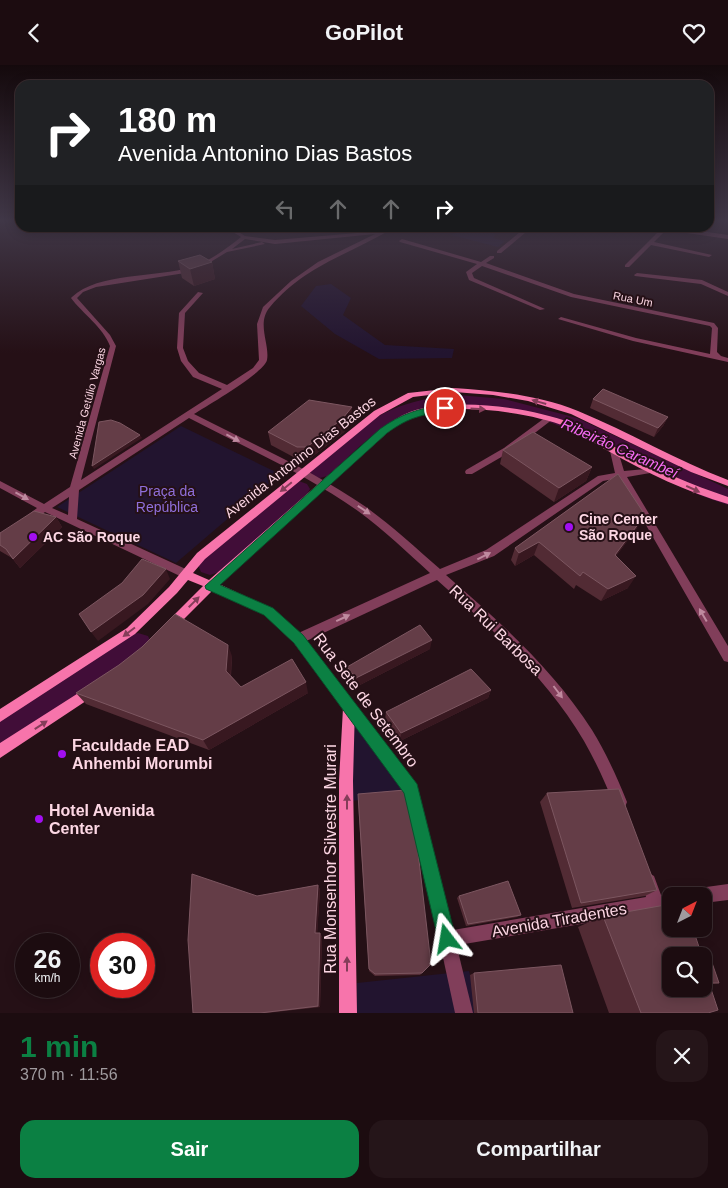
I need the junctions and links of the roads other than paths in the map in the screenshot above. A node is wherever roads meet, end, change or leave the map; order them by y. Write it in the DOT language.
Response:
graph roads {
  1 [pos="201,264"];
  2 [pos="318,264"];
  3 [pos="482,264"];
  4 [pos="637,275"];
  5 [pos="200,293"];
  6 [pos="728,294"];
  7 [pos="542,309"];
  8 [pos="561,319"];
  9 [pos="718,357"];
  10 [pos="728,360"];
  11 [pos="229,389"];
  12 [pos="190,415"];
  13 [pos="549,419"];
  14 [pos="614,451"];
  15 [pos="653,470"];
  16 [pos="469,472"];
  17 [pos="302,473"];
  18 [pos="620,473"];
  19 [pos="728,483"];
  20 [pos="0,484"];
  21 [pos="322,484"];
  22 [pos="74,490"];
  23 [pos="728,501"];
  24 [pos="44,508"];
  25 [pos="72,521"];
  26 [pos="22,523"];
  27 [pos="186,574"];
  28 [pos="438,575"];
  29 [pos="211,586"];
  30 [pos="163,634"];
  31 [pos="298,639"];
  32 [pos="728,657"];
  33 [pos="97,687"];
  34 [pos="349,706"];
  35 [pos="0,716"];
  36 [pos="0,751"];
  37 [pos="624,812"];
  38 [pos="643,867"];
  39 [pos="728,892"];
  40 [pos="712,894"];
  41 [pos="662,899"];
  42 [pos="662,902"];
  43 [pos="447,939"];
  44 [pos="348,1013"];
  45 [pos="464,1013"];
  1 -- 22 [label="street, Avenida Getúlio Vargas"];
  2 -- 11 [label="street"];
  3 -- 7 [label="street"];
  3 -- 9 [label="street, Rua Um"];
  4 -- 6 [label="street"];
  5 -- 11 [label="street"];
  8 -- 9 [label="street"];
  9 -- 10 [label="street"];
  11 -- 12 [label="street"];
  12 -- 17 [label="street, one-way"];
  12 -- 22 [label="street"];
  13 -- 14 [label="main road"];
  13 -- 16 [label="street"];
  21 -- 13 [label="main road, one-way"];
  14 -- 15 [label="main road"];
  14 -- 18 [label="street"];
  15 -- 18 [label="street"];
  15 -- 23 [label="main road, one-way"];
  19 -- 17 [label="main road, Avenida Antonino Dias Bastos, one-way"];
  17 -- 21 [label="street, Rua Rui Barbosa"];
  17 -- 27 [label="main road, Avenida Antonino Dias Bastos, one-way"];
  28 -- 18 [label="street, one-way"];
  32 -- 18 [label="street, one-way"];
  20 -- 24 [label="street, one-way"];
  21 -- 28 [label="street, Rua Rui Barbosa, one-way"];
  21 -- 29 [label="main road"];
  22 -- 24 [label="street"];
  22 -- 25 [label="street, Avenida Getúlio Vargas"];
  24 -- 25 [label="street"];
  24 -- 26 [label="street"];
  25 -- 27 [label="street"];
  27 -- 29 [label="main road"];
  27 -- 35 [label="main road, Avenida Antonino Dias Bastos, one-way"];
  31 -- 28 [label="street, one-way"];
  28 -- 37 [label="street, Rua Rui Barbosa, one-way"];
  30 -- 29 [label="main road, one-way"];
  29 -- 31 [label="main road, Rua Sete de Setembro"];
  31 -- 34 [label="main road, Rua Sete de Setembro"];
  36 -- 33 [label="main road, one-way"];
  34 -- 43 [label="street, Rua Sete de Setembro"];
  44 -- 34 [label="main road, Rua Monsenhor Silvestre Murari, one-way"];
  38 -- 41 [label="street"];
  39 -- 40 [label="street"];
  42 -- 43 [label="street, Avenida Tiradentes"];
  43 -- 45 [label="street, Rua Sete de Setembro"];
}
